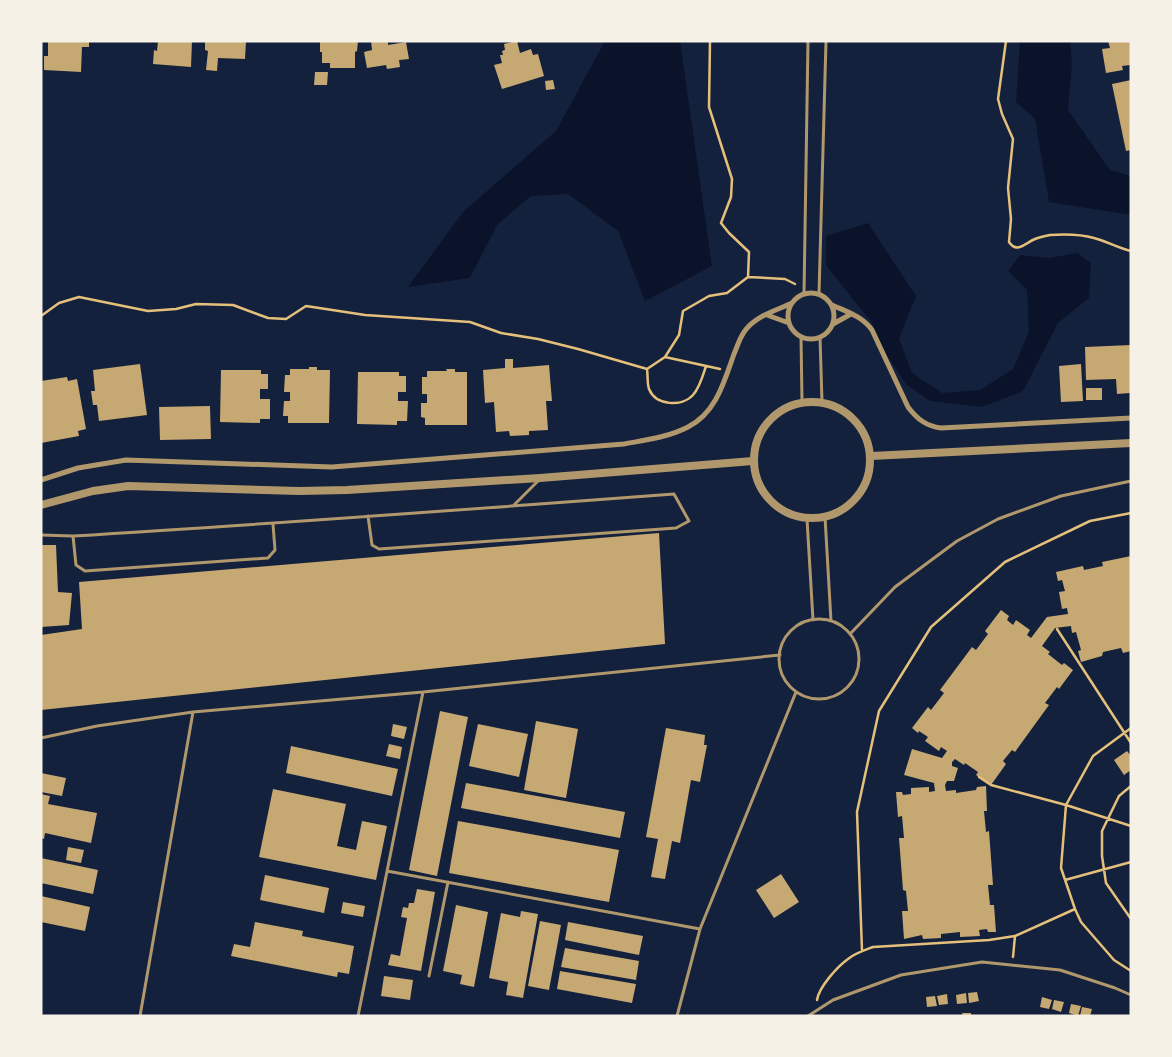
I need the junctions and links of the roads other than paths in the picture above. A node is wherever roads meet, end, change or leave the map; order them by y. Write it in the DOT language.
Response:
graph roads {
  1 [pos="808,41"];
  2 [pos="826,41"];
  3 [pos="804,294"];
  4 [pos="819,294"];
  5 [pos="792,303"];
  6 [pos="832,305"];
  7 [pos="852,314"];
  8 [pos="766,315"];
  9 [pos="789,323"];
  10 [pos="833,324"];
  11 [pos="801,336"];
  12 [pos="820,337"];
  13 [pos="802,402"];
  14 [pos="822,402"];
  15 [pos="1131,418"];
  16 [pos="1131,443"];
  17 [pos="870,456"];
  18 [pos="753,461"];
  19 [pos="540,478"];
  20 [pos="41,480"];
  21 [pos="1131,481"];
  22 [pos="41,505"];
  23 [pos="512,506"];
  24 [pos="368,516"];
  25 [pos="825,517"];
  26 [pos="807,518"];
  27 [pos="273,524"];
  28 [pos="41,535"];
  29 [pos="73,536"];
  30 [pos="812,620"];
  31 [pos="831,621"];
  32 [pos="850,634"];
  33 [pos="780,655"];
  34 [pos="423,692"];
  35 [pos="796,692"];
  36 [pos="193,712"];
  37 [pos="41,738"];
  38 [pos="387,871"];
  39 [pos="448,882"];
  40 [pos="700,930"];
  41 [pos="430,976"];
  42 [pos="1131,995"];
  43 [pos="140,1016"];
  44 [pos="358,1016"];
  45 [pos="677,1016"];
  46 [pos="808,1016"];
  1 -- 3 [label="lane"];
  2 -- 4 [label="lane"];
  3 -- 4 [label="street"];
  3 -- 5 [label="street"];
  4 -- 6 [label="street"];
  5 -- 8 [label="street"];
  5 -- 9 [label="street"];
  6 -- 7 [label="street"];
  6 -- 10 [label="street"];
  7 -- 10 [label="street"];
  7 -- 15 [label="street"];
  8 -- 9 [label="street"];
  8 -- 20 [label="street"];
  9 -- 11 [label="street"];
  10 -- 12 [label="street"];
  11 -- 12 [label="street"];
  11 -- 13 [label="lane"];
  12 -- 14 [label="lane"];
  13 -- 14 [label="street"];
  13 -- 18 [label="street"];
  14 -- 17 [label="street"];
  16 -- 17 [label="street"];
  17 -- 25 [label="street"];
  18 -- 19 [label="street"];
  18 -- 26 [label="street"];
  19 -- 22 [label="street"];
  19 -- 23 [label="lane"];
  21 -- 32 [label="lane"];
  23 -- 24 [label="lane"];
  23 -- 24 [label="lane"];
  24 -- 27 [label="lane"];
  25 -- 26 [label="street"];
  25 -- 31 [label="lane"];
  26 -- 30 [label="lane"];
  27 -- 29 [label="lane"];
  27 -- 29 [label="lane"];
  28 -- 29 [label="lane"];
  30 -- 31 [label="lane"];
  30 -- 33 [label="lane"];
  31 -- 32 [label="lane"];
  32 -- 35 [label="lane"];
  33 -- 34 [label="lane"];
  33 -- 35 [label="lane"];
  34 -- 36 [label="lane"];
  34 -- 38 [label="lane"];
  35 -- 40 [label="lane"];
  36 -- 37 [label="lane"];
  36 -- 43 [label="lane"];
  38 -- 39 [label="lane"];
  38 -- 44 [label="lane"];
  39 -- 40 [label="lane"];
  39 -- 41 [label="lane"];
  40 -- 45 [label="lane"];
  42 -- 46 [label="lane"];
}
